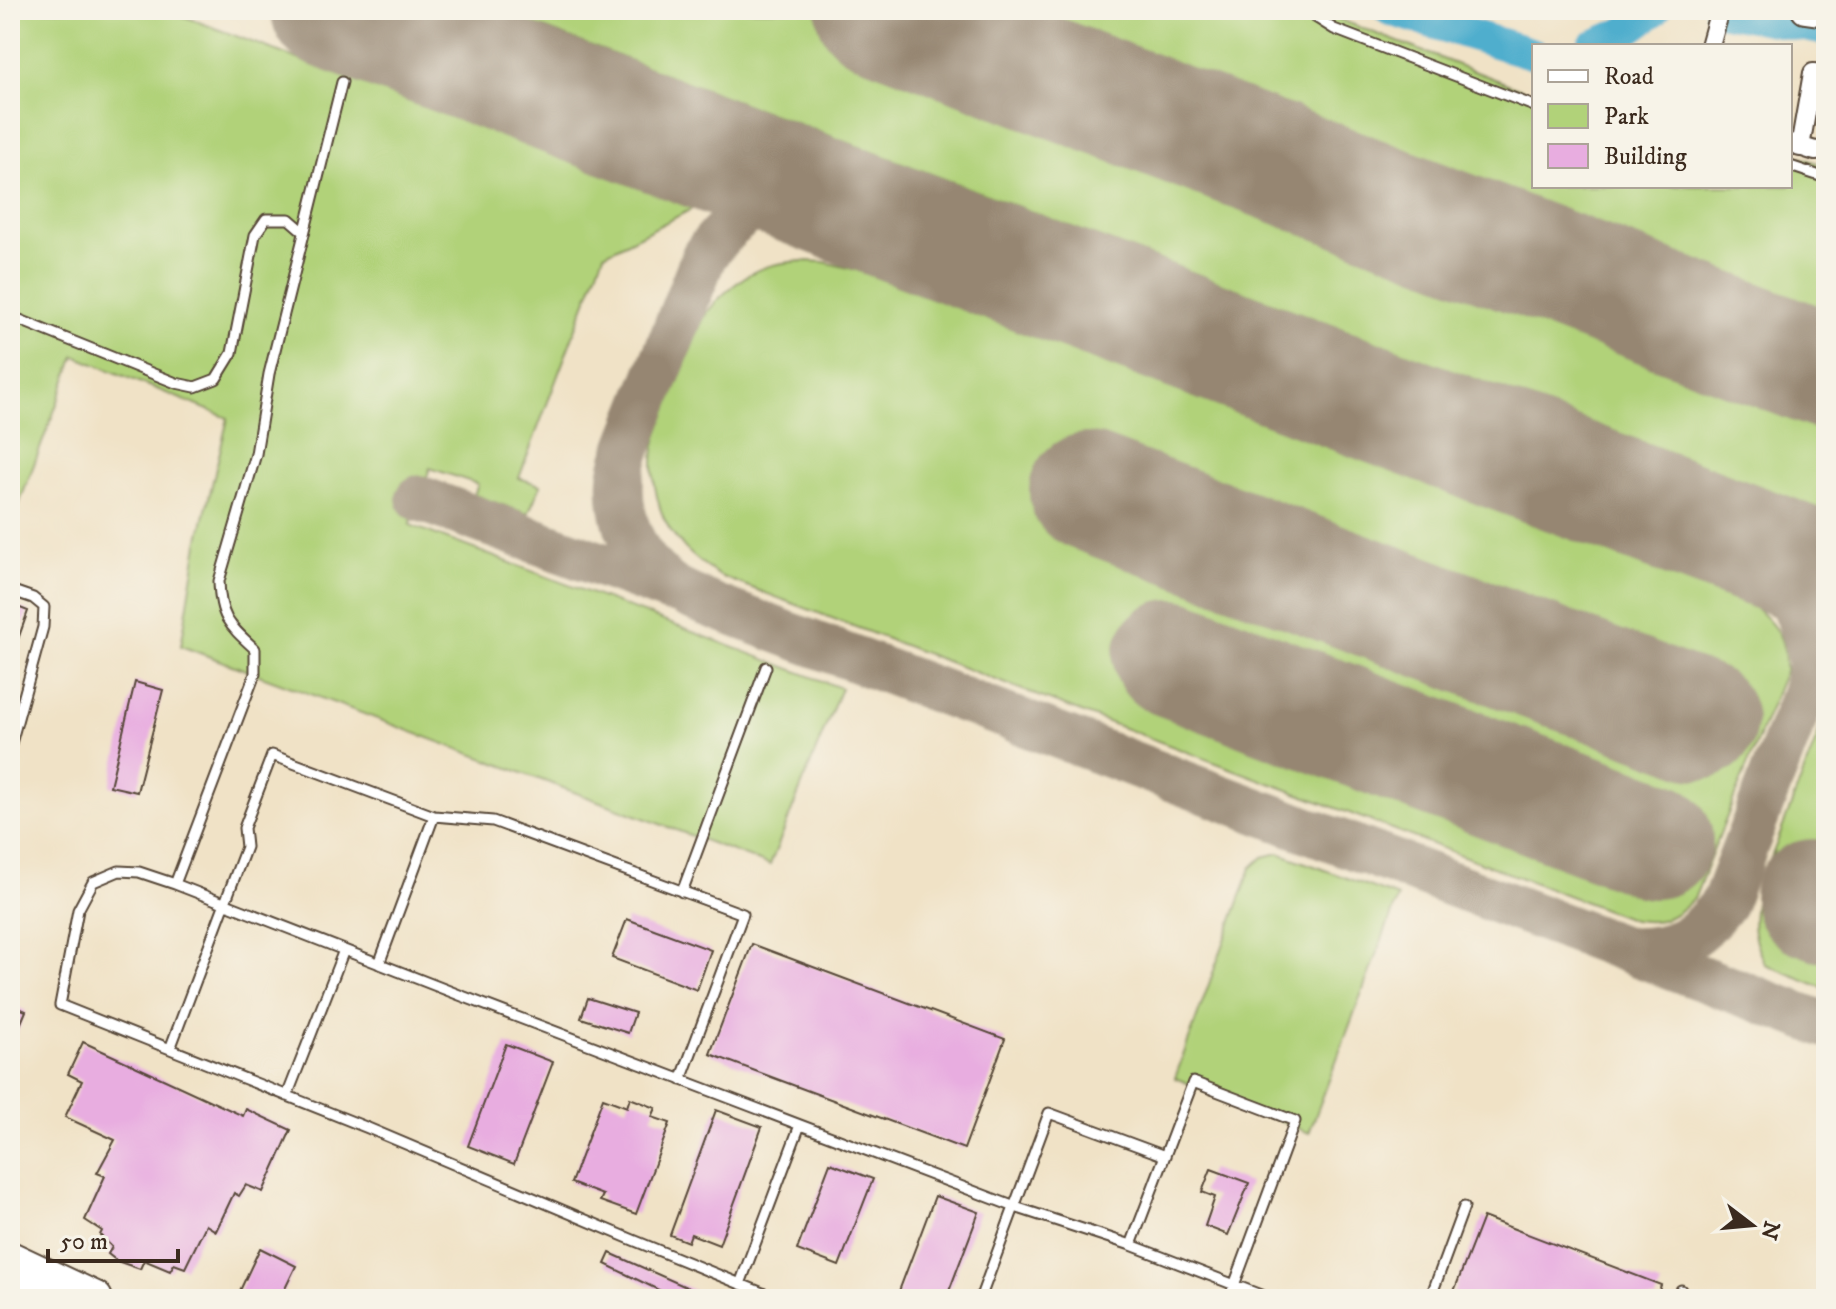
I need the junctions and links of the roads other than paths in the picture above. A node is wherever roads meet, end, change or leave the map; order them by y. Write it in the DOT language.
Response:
graph roads {
  1 [pos="1304,10"];
  2 [pos="1720,10"];
  3 [pos="1805,10"];
  4 [pos="1826,13"];
  5 [pos="1711,44"];
  6 [pos="1826,74"];
  7 [pos="342,82"];
  8 [pos="1532,105"];
  9 [pos="1795,145"];
  10 [pos="1826,150"];
  11 [pos="1792,167"];
  12 [pos="1826,178"];
  13 [pos="304,232"];
  14 [pos="10,316"];
  15 [pos="10,590"];
  16 [pos="766,667"];
  17 [pos="10,747"];
  18 [pos="434,816"];
  19 [pos="175,884"];
  20 [pos="682,892"];
  21 [pos="225,904"];
  22 [pos="344,950"];
  23 [pos="379,964"];
  24 [pos="170,1049"];
  25 [pos="681,1080"];
  26 [pos="287,1096"];
  27 [pos="800,1125"];
  28 [pos="1165,1156"];
  29 [pos="1015,1207"];
  30 [pos="1464,1207"];
  31 [pos="1131,1245"];
  32 [pos="22,1276"];
  33 [pos="740,1284"];
  34 [pos="1234,1285"];
  35 [pos="95,1299"];
  36 [pos="777,1299"];
  37 [pos="980,1299"];
  38 [pos="1229,1299"];
  39 [pos="1271,1299"];
  40 [pos="1430,1299"];
  1 -- 8 [label="lane"];
  2 -- 5 [label="street"];
  3 -- 4 [label="street"];
  6 -- 9 [label="street"];
  7 -- 13 [label="lane"];
  9 -- 10 [label="street"];
  11 -- 12 [label="lane"];
  13 -- 14 [label="lane"];
  13 -- 19 [label="lane"];
  15 -- 17 [label="lane"];
  16 -- 20 [label="lane"];
  18 -- 20 [label="lane"];
  18 -- 21 [label="lane"];
  18 -- 23 [label="lane"];
  19 -- 21 [label="lane"];
  19 -- 24 [label="lane"];
  20 -- 25 [label="lane"];
  21 -- 22 [label="lane"];
  21 -- 24 [label="lane"];
  22 -- 23 [label="lane"];
  22 -- 26 [label="lane"];
  23 -- 25 [label="lane"];
  24 -- 26 [label="lane"];
  25 -- 27 [label="lane"];
  26 -- 33 [label="lane"];
  27 -- 29 [label="lane"];
  27 -- 33 [label="lane"];
  28 -- 29 [label="lane"];
  28 -- 31 [label="lane"];
  28 -- 34 [label="lane"];
  29 -- 31 [label="lane"];
  29 -- 37 [label="lane"];
  30 -- 40 [label="lane"];
  31 -- 34 [label="lane"];
  32 -- 35 [label="highway"];
  33 -- 36 [label="lane"];
  34 -- 38 [label="lane"];
  34 -- 39 [label="lane"];
}
